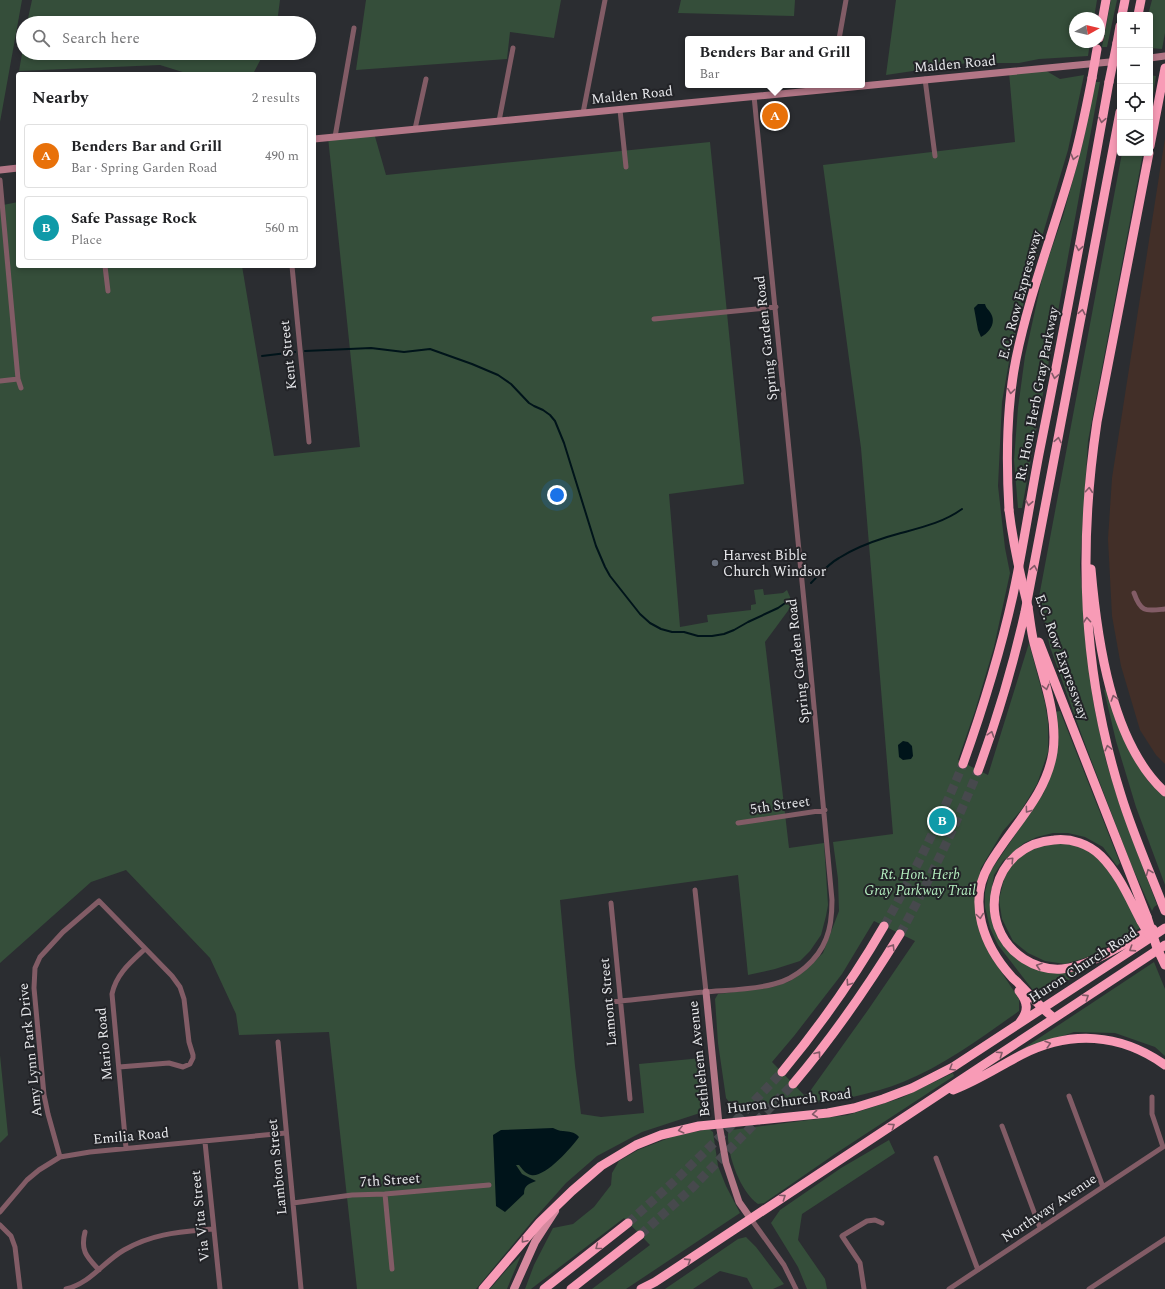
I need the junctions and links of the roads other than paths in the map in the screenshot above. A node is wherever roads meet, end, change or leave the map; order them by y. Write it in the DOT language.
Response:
graph roads {
  1 [pos="605,0"];
  2 [pos="846,0"];
  3 [pos="1106,0"];
  4 [pos="1125,0"];
  5 [pos="1141,0"];
  6 [pos="1104,12"];
  7 [pos="1123,12"];
  8 [pos="1139,12"];
  9 [pos="354,28"];
  10 [pos="839,36"];
  11 [pos="1117,43"];
  12 [pos="513,48"];
  13 [pos="1098,48"];
  14 [pos="1165,56"];
  15 [pos="1153,58"];
  16 [pos="1117,61"];
  17 [pos="1164,71"];
  18 [pos="426,79"];
  19 [pos="926,80"];
  20 [pos="865,84"];
  21 [pos="821,88"];
  22 [pos="754,96"];
  23 [pos="620,110"];
  24 [pos="583,113"];
  25 [pos="499,120"];
  26 [pos="1118,120"];
  27 [pos="415,129"];
  28 [pos="1153,130"];
  29 [pos="335,137"];
  30 [pos="316,139"];
  31 [pos="935,156"];
  32 [pos="1148,156"];
  33 [pos="626,167"];
  34 [pos="16,168"];
  35 [pos="0,170"];
  36 [pos="0,180"];
  37 [pos="105,268"];
  38 [pos="292,268"];
  39 [pos="108,290"];
  40 [pos="776,307"];
  41 [pos="654,318"];
  42 [pos="18,378"];
  43 [pos="0,380"];
  44 [pos="21,388"];
  45 [pos="309,442"];
  46 [pos="1087,510"];
  47 [pos="1134,593"];
  48 [pos="1165,609"];
  49 [pos="1038,648"];
  50 [pos="964,764"];
  51 [pos="978,771"];
  52 [pos="1165,792"];
  53 [pos="824,810"];
  54 [pos="738,823"];
  55 [pos="695,890"];
  56 [pos="611,903"];
  57 [pos="1164,909"];
  58 [pos="1144,919"];
  59 [pos="1165,924"];
  60 [pos="884,926"];
  61 [pos="1165,928"];
  62 [pos="900,934"];
  63 [pos="1162,947"];
  64 [pos="145,949"];
  65 [pos="1165,965"];
  66 [pos="1011,976"];
  67 [pos="706,992"];
  68 [pos="620,1001"];
  69 [pos="610,1002"];
  70 [pos="1042,1009"];
  71 [pos="1054,1018"];
  72 [pos="1019,1023"];
  73 [pos="278,1042"];
  74 [pos="1165,1065"];
  75 [pos="119,1067"];
  76 [pos="782,1072"];
  77 [pos="794,1084"];
  78 [pos="937,1096"];
  79 [pos="1069,1096"];
  80 [pos="1152,1097"];
  81 [pos="630,1099"];
  82 [pos="719,1124"];
  83 [pos="1002,1126"];
  84 [pos="286,1133"];
  85 [pos="205,1142"];
  86 [pos="126,1148"];
  87 [pos="60,1157"];
  88 [pos="936,1158"];
  89 [pos="489,1185"];
  90 [pos="1103,1187"];
  91 [pos="384,1194"];
  92 [pos="293,1202"];
  93 [pos="561,1202"];
  94 [pos="0,1212"];
  95 [pos="751,1219"];
  96 [pos="628,1223"];
  97 [pos="882,1223"];
  98 [pos="0,1224"];
  99 [pos="1040,1228"];
  100 [pos="213,1229"];
  101 [pos="85,1232"];
  102 [pos="640,1235"];
  103 [pos="1165,1239"];
  104 [pos="392,1268"];
  105 [pos="98,1270"];
  106 [pos="978,1270"];
  107 [pos="655,1282"];
  108 [pos="20,1289"];
  109 [pos="66,1289"];
  110 [pos="220,1289"];
  111 [pos="301,1289"];
  112 [pos="483,1289"];
  113 [pos="514,1289"];
  114 [pos="544,1289"];
  115 [pos="572,1289"];
  116 [pos="641,1289"];
  117 [pos="648,1289"];
  118 [pos="796,1289"];
  119 [pos="864,1289"];
  120 [pos="949,1289"];
  121 [pos="1090,1289"];
  1 -- 24 [label="street"];
  2 -- 10 [label="street"];
  3 -- 6 [label="highway"];
  4 -- 7 [label="highway"];
  5 -- 8 [label="highway"];
  9 -- 29 [label="street"];
  11 -- 50 [label="highway, Rt. Hon. Herb Gray Parkway, one-way, bridge"];
  12 -- 25 [label="street"];
  13 -- 49 [label="highway, E.C. Row Expressway, one-way, bridge"];
  14 -- 15 [label="main road"];
  16 -- 19 [label="main road, Malden Road"];
  17 -- 28 [label="highway"];
  18 -- 27 [label="street"];
  19 -- 20 [label="main road, Malden Road"];
  19 -- 31 [label="street"];
  21 -- 22 [label="main road, Malden Road"];
  22 -- 23 [label="main road, Malden Road"];
  22 -- 40 [label="street, Spring Garden Road"];
  23 -- 24 [label="main road, Malden Road"];
  23 -- 33 [label="street"];
  24 -- 25 [label="main road, Malden Road"];
  25 -- 27 [label="main road, Malden Road"];
  51 -- 26 [label="highway, Rt. Hon. Herb Gray Parkway, one-way"];
  27 -- 29 [label="main road, Malden Road"];
  29 -- 30 [label="main road, Malden Road"];
  46 -- 32 [label="highway, E.C. Row Expressway, one-way"];
  34 -- 35 [label="main road"];
  36 -- 42 [label="street"];
  37 -- 39 [label="street"];
  38 -- 45 [label="street, Kent Street"];
  40 -- 41 [label="street"];
  40 -- 53 [label="street, Spring Garden Road"];
  42 -- 43 [label="street"];
  42 -- 44 [label="street"];
  52 -- 46 [label="highway, one-way"];
  57 -- 46 [label="highway, E.C. Row Expressway, one-way"];
  47 -- 48 [label="street"];
  49 -- 58 [label="highway, E.C. Row Expressway"];
  49 -- 66 [label="highway, one-way"];
  53 -- 54 [label="street, 5th Street"];
  53 -- 67 [label="street, Spring Garden Road"];
  55 -- 67 [label="street, Bethlehem Avenue"];
  56 -- 68 [label="street, Lamont Street"];
  59 -- 58 [label="highway, one-way"];
  58 -- 63 [label="highway, bridge"];
  60 -- 76 [label="highway, one-way"];
  61 -- 70 [label="highway, Huron Church Road, one-way"];
  77 -- 62 [label="highway, one-way"];
  63 -- 65 [label="highway, bridge"];
  71 -- 63 [label="highway, Huron Church Road, one-way"];
  64 -- 75 [label="street, Mario Road"];
  64 -- 75 [label="street, Amy Lynn Park Drive"];
  64 -- 87 [label="street, Amy Lynn Park Drive"];
  66 -- 70 [label="highway"];
  66 -- 72 [label="highway"];
  67 -- 68 [label="street, Spring Garden Road"];
  67 -- 82 [label="main road, Bethlehem Avenue"];
  68 -- 69 [label="street, Spring Garden Road"];
  68 -- 81 [label="street, Lamont Street"];
  70 -- 71 [label="highway"];
  70 -- 72 [label="highway, Huron Church Road"];
  78 -- 71 [label="highway, Huron Church Road, one-way"];
  72 -- 82 [label="highway, Huron Church Road, one-way"];
  73 -- 84 [label="street, Lambton Street"];
  78 -- 74 [label="highway, one-way"];
  75 -- 86 [label="street, Mario Road"];
  95 -- 78 [label="highway, Huron Church Road, one-way"];
  79 -- 90 [label="street"];
  80 -- 90 [label="street, Northway Avenue"];
  82 -- 93 [label="highway, Huron Church Road, one-way"];
  82 -- 95 [label="main road, Bethlehem Avenue"];
  83 -- 99 [label="street"];
  84 -- 85 [label="street, Emilia Road"];
  84 -- 92 [label="street, Lambton Street"];
  85 -- 86 [label="street, Emilia Road"];
  85 -- 100 [label="street, Via Vita Street"];
  86 -- 87 [label="street, Emilia Road"];
  87 -- 94 [label="street, Emilia Road"];
  88 -- 106 [label="street"];
  89 -- 91 [label="street, 7th Street"];
  90 -- 99 [label="street, Northway Avenue"];
  91 -- 92 [label="street, 7th Street"];
  91 -- 104 [label="street"];
  92 -- 111 [label="street, Lambton Street"];
  93 -- 112 [label="highway, one-way"];
  93 -- 113 [label="main road, Huron Church Road"];
  107 -- 95 [label="highway, Huron Church Road, one-way"];
  95 -- 118 [label="street"];
  96 -- 114 [label="highway, one-way"];
  97 -- 119 [label="street"];
  98 -- 108 [label="street"];
  99 -- 106 [label="street, Northway Avenue"];
  100 -- 105 [label="street"];
  100 -- 110 [label="street, Via Vita Street"];
  101 -- 105 [label="street"];
  102 -- 115 [label="highway"];
  103 -- 121 [label="street"];
  105 -- 109 [label="street"];
  106 -- 120 [label="street, Northway Avenue"];
  107 -- 116 [label="highway"];
  107 -- 117 [label="main road, Huron Church Road"];
}
